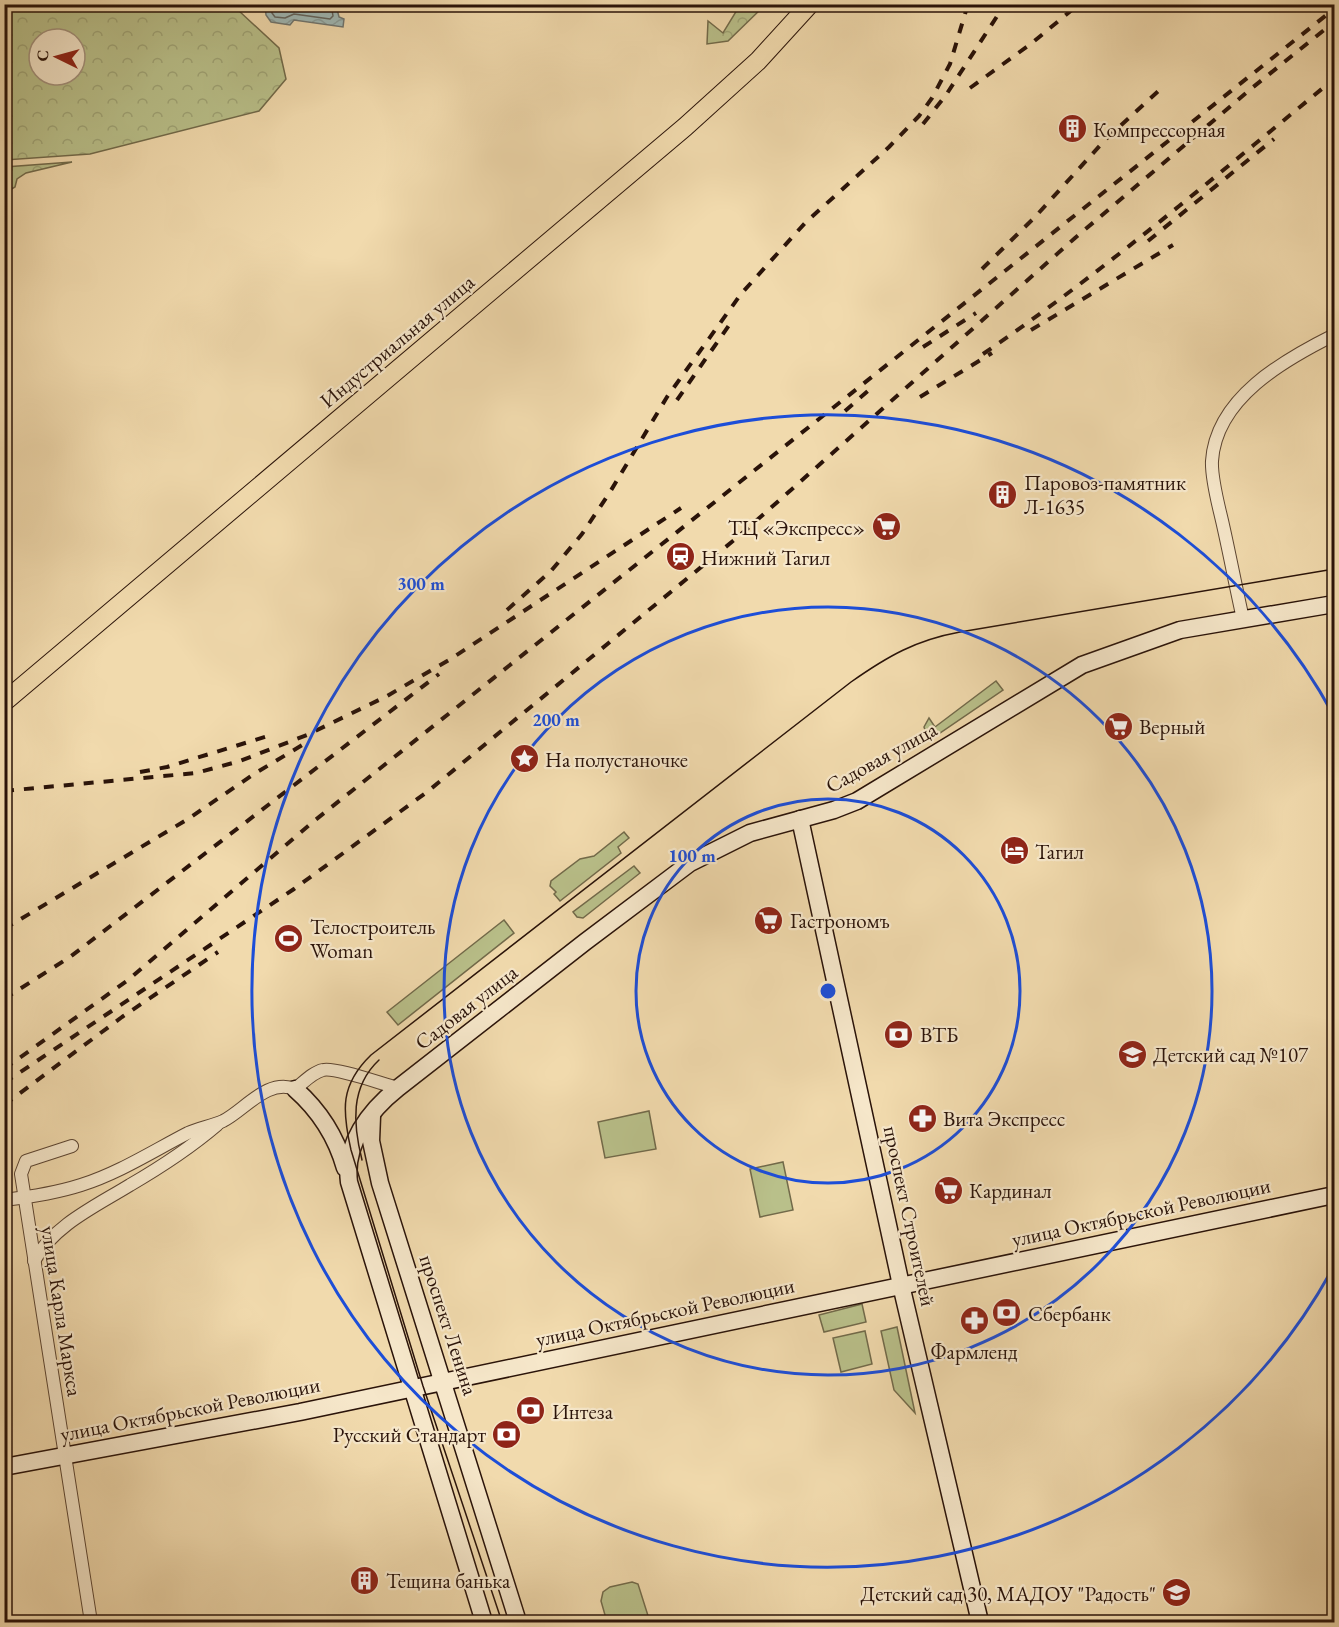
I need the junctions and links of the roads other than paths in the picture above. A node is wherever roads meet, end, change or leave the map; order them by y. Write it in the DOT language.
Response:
graph roads {
  1 [pos="810,4"];
  2 [pos="1335,335"];
  3 [pos="1335,604"];
  4 [pos="1243,620"];
  5 [pos="4,702"];
  6 [pos="800,819"];
  7 [pos="398,1088"];
  8 [pos="295,1089"];
  9 [pos="372,1112"];
  10 [pos="223,1121"];
  11 [pos="72,1146"];
  12 [pos="349,1182"];
  13 [pos="1335,1195"];
  14 [pos="24,1197"];
  15 [pos="4,1200"];
  16 [pos="34,1261"];
  17 [pos="901,1285"];
  18 [pos="443,1381"];
  19 [pos="414,1388"];
  20 [pos="66,1456"];
  21 [pos="4,1467"];
  22 [pos="91,1623"];
  23 [pos="484,1623"];
  24 [pos="518,1623"];
  25 [pos="980,1623"];
  1 -- 5 [label="main road, Индустриальная улица"];
  2 -- 4 [label="street"];
  3 -- 4 [label="main road, Садовая улица"];
  4 -- 6 [label="main road, Садовая улица"];
  6 -- 7 [label="main road, Садовая улица"];
  6 -- 17 [label="main road, проспект Строителей"];
  7 -- 8 [label="street"];
  7 -- 9 [label="main road, Садовая улица"];
  8 -- 10 [label="street"];
  8 -- 12 [label="main road"];
  9 -- 12 [label="main road"];
  9 -- 18 [label="main road, проспект Ленина"];
  10 -- 14 [label="street"];
  10 -- 16 [label="street"];
  11 -- 14 [label="street, улица Карла Маркса"];
  12 -- 19 [label="main road"];
  13 -- 17 [label="main road, улица Октябрьской Революции"];
  14 -- 15 [label="street"];
  14 -- 16 [label="street, улица Карла Маркса"];
  16 -- 20 [label="street, улица Карла Маркса"];
  17 -- 18 [label="main road, улица Октябрьской Революции"];
  17 -- 25 [label="main road, проспект Строителей"];
  18 -- 19 [label="main road, улица Октябрьской Революции"];
  18 -- 24 [label="main road, проспект Ленина"];
  19 -- 20 [label="main road, улица Октябрьской Революции"];
  19 -- 23 [label="main road"];
  20 -- 21 [label="main road, улица Октябрьской Революции"];
  20 -- 22 [label="street, улица Карла Маркса"];
}
